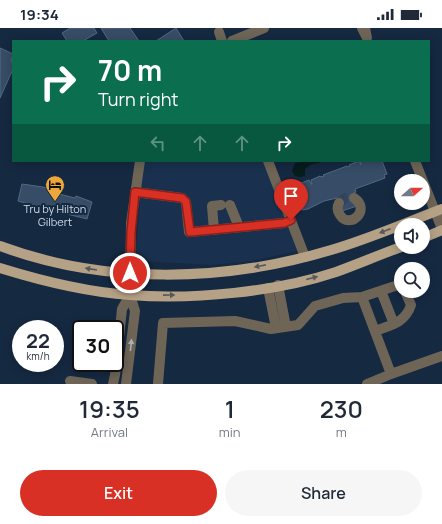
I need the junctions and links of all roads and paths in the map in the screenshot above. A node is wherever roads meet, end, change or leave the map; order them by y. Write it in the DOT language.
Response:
graph roads {
  1 [pos="264,28"];
  2 [pos="234,40"];
  3 [pos="140,162"];
  4 [pos="268,162"];
  5 [pos="415,162"];
  6 [pos="135,192"];
  7 [pos="354,198"];
  8 [pos="339,203"];
  9 [pos="438,210"];
  10 [pos="291,220"];
  11 [pos="239,227"];
  12 [pos="214,230"];
  13 [pos="442,230"];
  14 [pos="430,235"];
  15 [pos="0,246"];
  16 [pos="394,250"];
  17 [pos="305,257"];
  18 [pos="0,268"];
  19 [pos="130,273"];
  20 [pos="278,286"];
  21 [pos="394,286"];
  22 [pos="268,288"];
  23 [pos="381,291"];
  24 [pos="130,295"];
  25 [pos="362,297"];
  26 [pos="408,298"];
  27 [pos="394,324"];
  28 [pos="281,327"];
  29 [pos="375,331"];
  30 [pos="442,356"];
  31 [pos="391,374"];
  32 [pos="70,381"];
  33 [pos="91,384"];
  34 [pos="113,384"];
  35 [pos="126,384"];
  36 [pos="158,384"];
  37 [pos="367,384"];
  1 -- 2 [label="street"];
  3 -- 6 [label="street"];
  4 -- 10 [label="street"];
  5 -- 9 [label="street"];
  6 -- 12 [label="street"];
  6 -- 19 [label="street"];
  7 -- 8 [label="street"];
  9 -- 13 [label="street"];
  9 -- 17 [label="main road, one-way"];
  10 -- 11 [label="street"];
  10 -- 17 [label="street"];
  11 -- 12 [label="street"];
  11 -- 12 [label="street"];
  13 -- 14 [label="main road"];
  19 -- 15 [label="main road, one-way"];
  20 -- 16 [label="main road, one-way"];
  17 -- 19 [label="main road, one-way"];
  18 -- 24 [label="main road"];
  19 -- 24 [label="street"];
  20 -- 22 [label="main road"];
  20 -- 28 [label="street"];
  21 -- 23 [label="street"];
  24 -- 22 [label="main road, one-way"];
  22 -- 28 [label="street"];
  23 -- 25 [label="street"];
  23 -- 27 [label="street"];
  24 -- 34 [label="street"];
  35 -- 24 [label="street, one-way"];
  25 -- 28 [label="street"];
  25 -- 29 [label="street"];
  26 -- 27 [label="street"];
  27 -- 29 [label="street"];
  28 -- 36 [label="street"];
  29 -- 31 [label="street"];
  30 -- 31 [label="street"];
  31 -- 37 [label="street"];
  32 -- 33 [label="street"];
}
